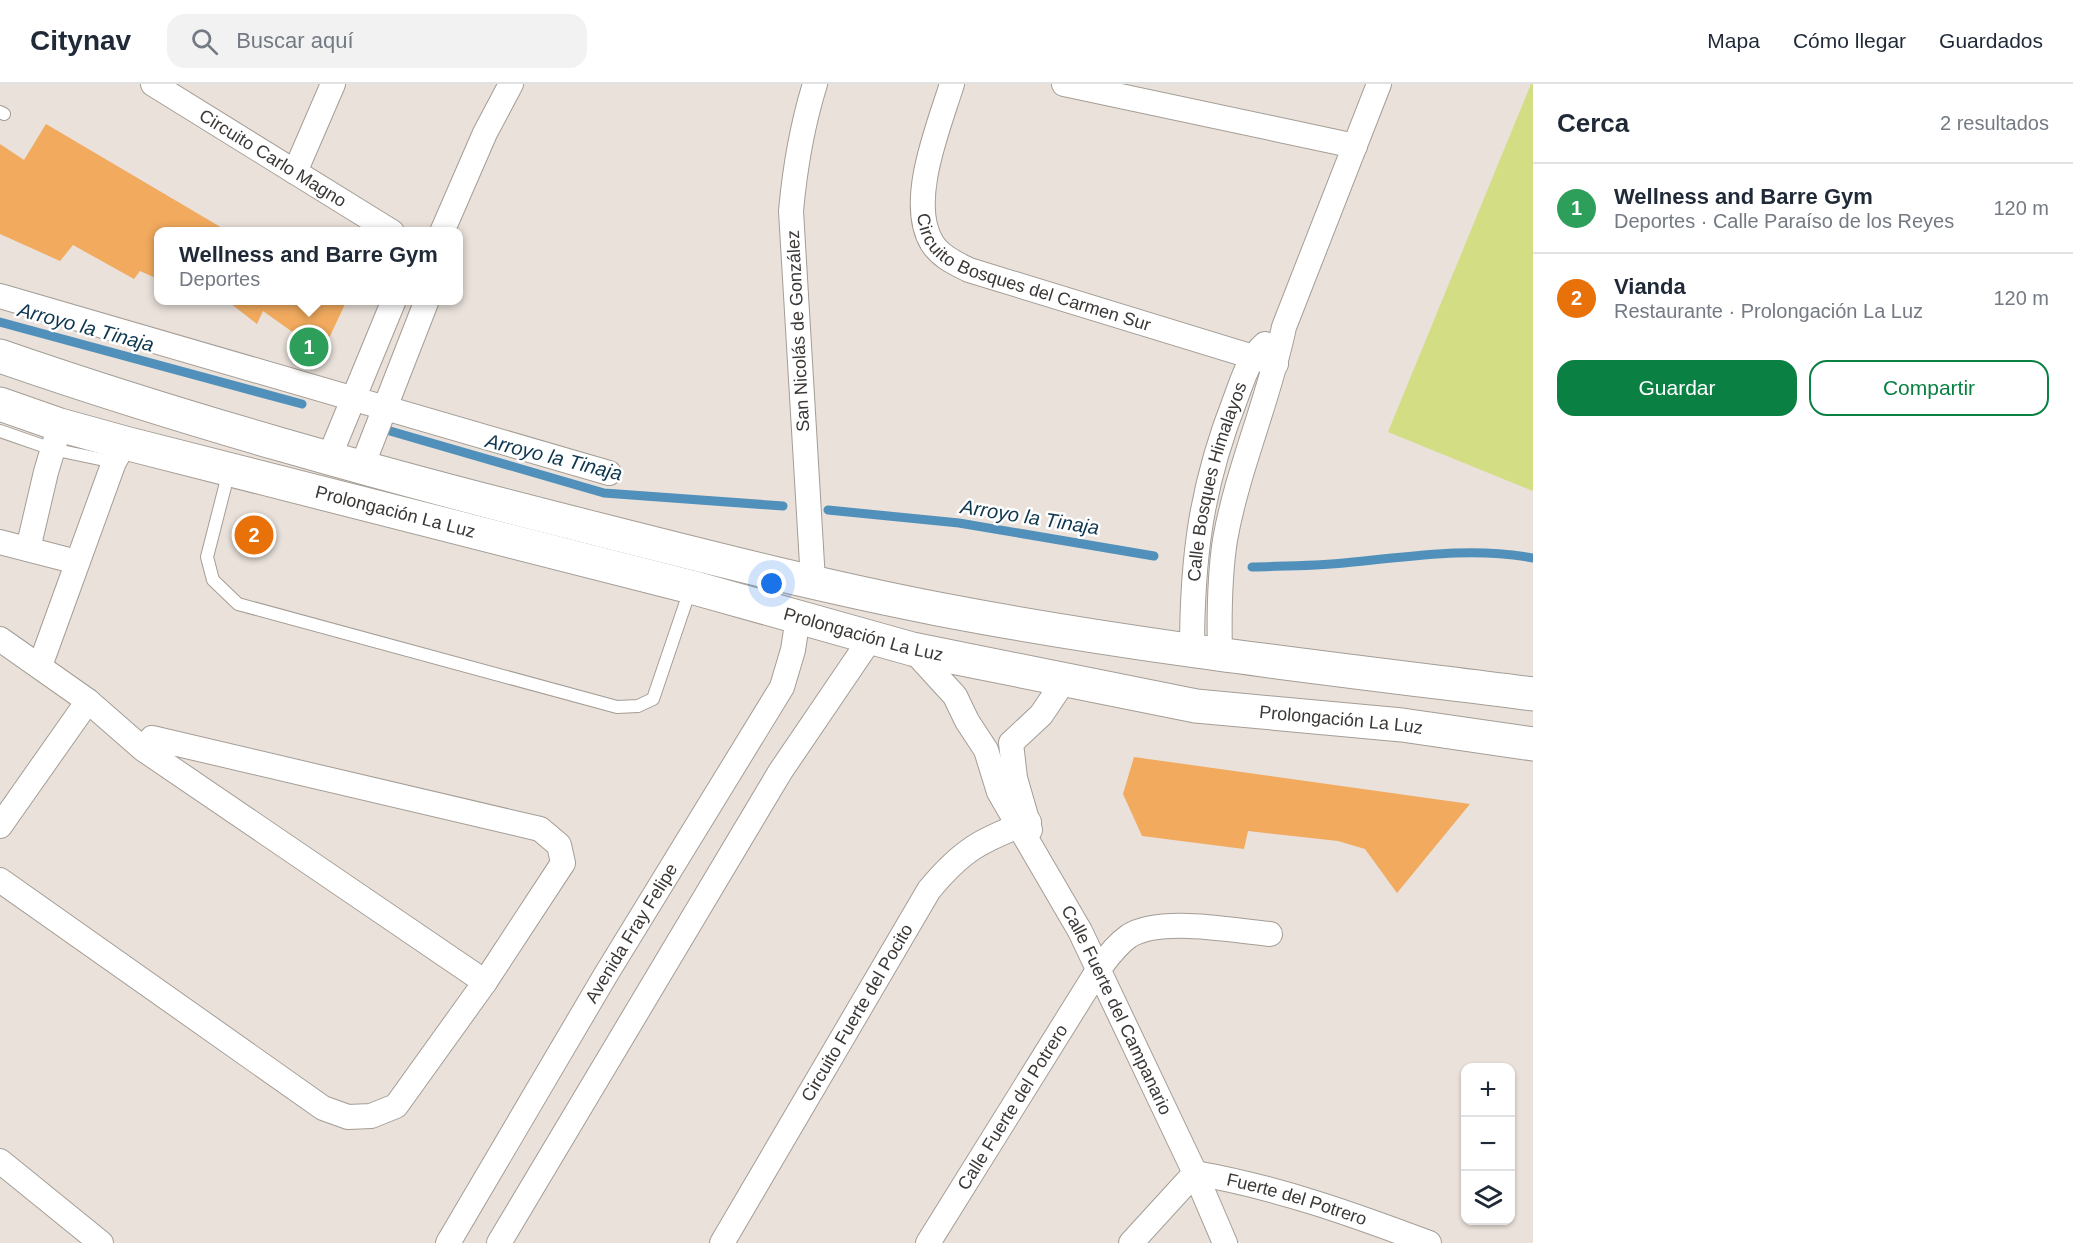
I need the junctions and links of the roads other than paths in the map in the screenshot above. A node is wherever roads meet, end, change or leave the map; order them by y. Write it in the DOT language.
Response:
graph roads {
  1 [pos="153,84"];
  2 [pos="333,84"];
  3 [pos="511,84"];
  4 [pos="815,84"];
  5 [pos="952,84"];
  6 [pos="1064,84"];
  7 [pos="1379,84"];
  8 [pos="1355,146"];
  9 [pos="295,172"];
  10 [pos="385,227"];
  11 [pos="444,227"];
  12 [pos="0,296"];
  13 [pos="392,305"];
  14 [pos="425,305"];
  15 [pos="1284,327"];
  16 [pos="1252,355"];
  17 [pos="0,356"];
  18 [pos="1276,364"];
  19 [pos="352,398"];
  20 [pos="0,404"];
  21 [pos="384,407"];
  22 [pos="0,431"];
  23 [pos="56,437"];
  24 [pos="120,453"];
  25 [pos="328,460"];
  26 [pos="229,469"];
  27 [pos="361,469"];
  28 [pos="609,473"];
  29 [pos="0,542"];
  30 [pos="28,549"];
  31 [pos="77,562"];
  32 [pos="813,581"];
  33 [pos="691,587"];
  34 [pos="798,617"];
  35 [pos="871,638"];
  36 [pos="0,639"];
  37 [pos="912,649"];
  38 [pos="1206,653"];
  39 [pos="40,666"];
  40 [pos="1066,678"];
  41 [pos="1533,694"];
  42 [pos="88,701"];
  43 [pos="1011,743"];
  44 [pos="1533,744"];
  45 [pos="143,749"];
  46 [pos="986,750"];
  47 [pos="1023,825"];
  48 [pos="0,826"];
  49 [pos="0,880"];
  50 [pos="1270,934"];
  51 [pos="1098,970"];
  52 [pos="485,982"];
  53 [pos="0,1161"];
  54 [pos="1195,1173"];
  55 [pos="101,1243"];
  56 [pos="448,1243"];
  57 [pos="499,1243"];
  58 [pos="722,1243"];
  59 [pos="928,1243"];
  60 [pos="1131,1243"];
  61 [pos="1225,1243"];
  62 [pos="1429,1243"];
  1 -- 9 [label="street, Circuito Carlo Magno"];
  2 -- 9 [label="street"];
  3 -- 11 [label="street"];
  4 -- 32 [label="street, San Nicolás de González"];
  5 -- 16 [label="street, Circuito Bosques del Carmen Sur"];
  6 -- 8 [label="street"];
  7 -- 8 [label="street, Calle Bosques Himalayos"];
  8 -- 15 [label="street, Calle Bosques Himalayos"];
  9 -- 10 [label="street, Circuito Carlo Magno"];
  12 -- 19 [label="street"];
  13 -- 19 [label="street"];
  14 -- 21 [label="street"];
  15 -- 16 [label="street, Calle Bosques Himalayos"];
  15 -- 18 [label="street, Calle Bosques Himalayos"];
  16 -- 18 [label="street, Circuito Bosques del Carmen Sur"];
  16 -- 38 [label="street, Calle Bosques Himalayos"];
  17 -- 25 [label="main road, Prolongación La Luz"];
  18 -- 38 [label="street, Calle Bosques Himalayos"];
  19 -- 21 [label="street"];
  19 -- 25 [label="street"];
  20 -- 23 [label="main road, Prolongación La Luz"];
  21 -- 27 [label="street"];
  21 -- 28 [label="street"];
  22 -- 23 [label="lane"];
  23 -- 24 [label="main road, Prolongación La Luz"];
  23 -- 30 [label="street"];
  24 -- 26 [label="main road, Prolongación La Luz"];
  24 -- 31 [label="street"];
  25 -- 27 [label="main road, Prolongación La Luz"];
  26 -- 33 [label="main road, Prolongación La Luz"];
  26 -- 33 [label="lane"];
  27 -- 32 [label="main road, Prolongación La Luz"];
  29 -- 30 [label="street"];
  30 -- 31 [label="street"];
  31 -- 39 [label="street"];
  32 -- 38 [label="main road, Prolongación La Luz"];
  33 -- 34 [label="main road, Prolongación La Luz"];
  34 -- 35 [label="main road, Prolongación La Luz"];
  34 -- 56 [label="street, Avenida Fray Felipe"];
  35 -- 37 [label="main road, Prolongación La Luz"];
  35 -- 57 [label="street"];
  36 -- 39 [label="street"];
  37 -- 40 [label="main road, Prolongación La Luz"];
  37 -- 46 [label="street, Calle Fuerte del Campanario"];
  38 -- 41 [label="main road, Prolongación La Luz"];
  39 -- 42 [label="street"];
  40 -- 43 [label="street"];
  40 -- 44 [label="main road, Prolongación La Luz"];
  42 -- 45 [label="street"];
  42 -- 48 [label="street"];
  43 -- 46 [label="street"];
  43 -- 47 [label="street, Calle Fuerte del Campanario"];
  45 -- 52 [label="street"];
  45 -- 52 [label="street"];
  46 -- 47 [label="street, Calle Fuerte del Campanario"];
  47 -- 51 [label="street, Calle Fuerte del Campanario"];
  47 -- 58 [label="street, Circuito Fuerte del Pocito"];
  49 -- 52 [label="street"];
  50 -- 51 [label="street, Calle Fuerte del Potrero"];
  51 -- 54 [label="street, Calle Fuerte del Campanario"];
  51 -- 59 [label="street, Calle Fuerte del Potrero"];
  53 -- 55 [label="street"];
  54 -- 60 [label="street"];
  54 -- 61 [label="street, Calle Fuerte del Campanario"];
  54 -- 62 [label="street, Fuerte del Potrero"];
}
